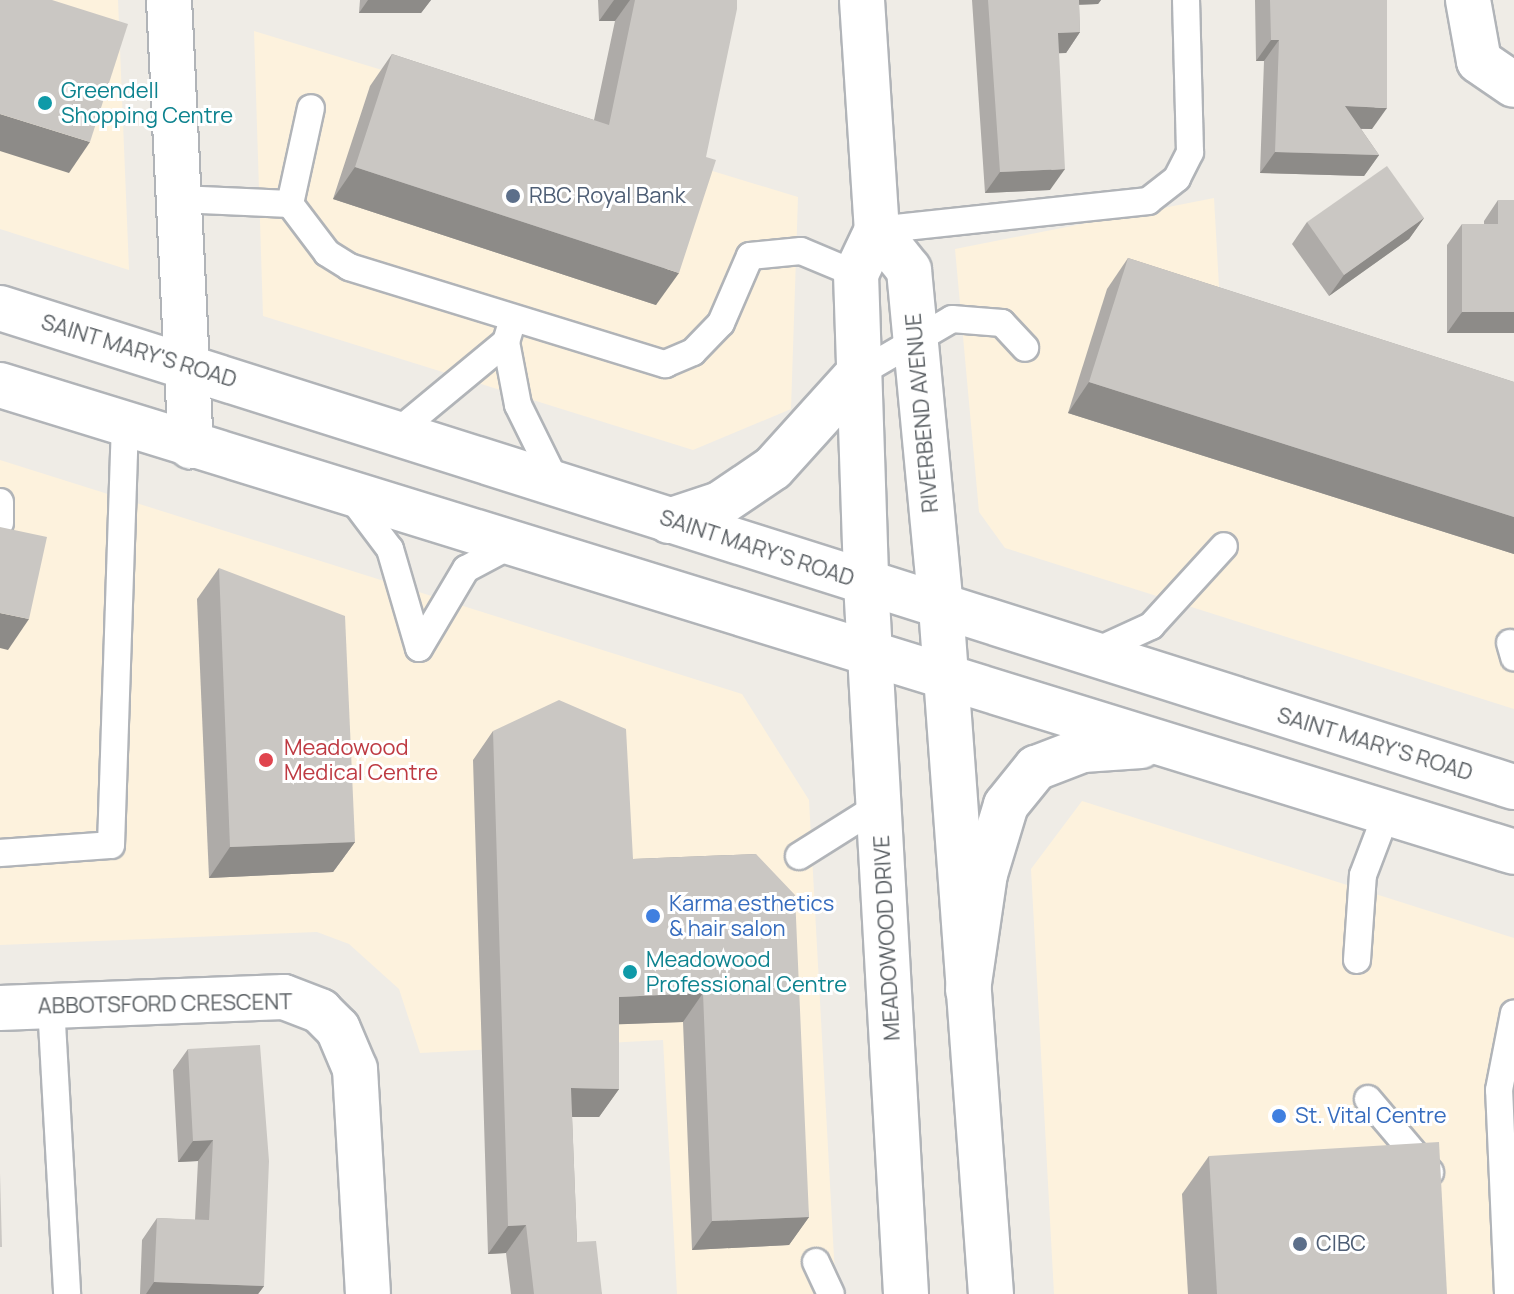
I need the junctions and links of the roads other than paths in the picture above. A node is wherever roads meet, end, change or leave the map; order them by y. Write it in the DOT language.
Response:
graph roads {
  1 [pos="169,0"];
  2 [pos="862,0"];
  3 [pos="1186,0"];
  4 [pos="1468,0"];
  5 [pos="1514,85"];
  6 [pos="311,108"];
  7 [pos="179,199"];
  8 [pos="290,204"];
  9 [pos="877,230"];
  10 [pos="856,274"];
  11 [pos="0,308"];
  12 [pos="510,330"];
  13 [pos="913,342"];
  14 [pos="1025,348"];
  15 [pos="188,366"];
  16 [pos="858,374"];
  17 [pos="0,385"];
  18 [pos="125,428"];
  19 [pos="396,433"];
  20 [pos="191,446"];
  21 [pos="557,484"];
  22 [pos="350,496"];
  23 [pos="669,521"];
  24 [pos="509,546"];
  25 [pos="1224,546"];
  26 [pos="866,583"];
  27 [pos="941,607"];
  28 [pos="1089,654"];
  29 [pos="873,659"];
  30 [pos="947,678"];
  31 [pos="1166,745"];
  32 [pos="1514,787"];
  33 [pos="880,805"];
  34 [pos="1387,812"];
  35 [pos="1514,852"];
  36 [pos="0,853"];
  37 [pos="799,856"];
  38 [pos="1357,960"];
  39 [pos="968,990"];
  40 [pos="51,1005"];
  41 [pos="0,1008"];
  42 [pos="1514,1013"];
  43 [pos="1368,1099"];
  44 [pos="1442,1201"];
  45 [pos="816,1262"];
  46 [pos="67,1294"];
  47 [pos="368,1294"];
  48 [pos="831,1294"];
  49 [pos="906,1294"];
  50 [pos="991,1294"];
  51 [pos="1508,1294"];
  1 -- 7 [label="main road"];
  2 -- 9 [label="main road"];
  3 -- 9 [label="lane"];
  4 -- 5 [label="main road"];
  6 -- 8 [label="lane"];
  7 -- 8 [label="lane"];
  7 -- 15 [label="main road"];
  8 -- 12 [label="lane"];
  9 -- 10 [label="main road"];
  9 -- 13 [label="main road, RIVERBEND AVENUE"];
  10 -- 12 [label="lane"];
  10 -- 16 [label="main road"];
  11 -- 15 [label="main road, SAINT MARY'S ROAD"];
  12 -- 19 [label="lane"];
  12 -- 21 [label="lane"];
  13 -- 14 [label="lane"];
  13 -- 16 [label="lane"];
  13 -- 27 [label="main road, RIVERBEND AVENUE"];
  15 -- 19 [label="main road, SAINT MARY'S ROAD"];
  15 -- 20 [label="main road"];
  16 -- 23 [label="main road"];
  16 -- 26 [label="main road"];
  17 -- 18 [label="main road"];
  18 -- 20 [label="main road"];
  18 -- 36 [label="lane"];
  19 -- 21 [label="main road, SAINT MARY'S ROAD"];
  20 -- 22 [label="main road"];
  21 -- 23 [label="main road, SAINT MARY'S ROAD"];
  22 -- 24 [label="main road"];
  22 -- 24 [label="lane"];
  23 -- 26 [label="main road, SAINT MARY'S ROAD"];
  24 -- 29 [label="main road"];
  25 -- 28 [label="lane"];
  26 -- 27 [label="main road, SAINT MARY'S ROAD"];
  26 -- 29 [label="main road, MEADOWOOD DRIVE"];
  27 -- 28 [label="main road, SAINT MARY'S ROAD"];
  27 -- 30 [label="main road"];
  28 -- 32 [label="main road, SAINT MARY'S ROAD"];
  29 -- 30 [label="main road"];
  29 -- 33 [label="main road, MEADOWOOD DRIVE"];
  30 -- 31 [label="main road"];
  30 -- 39 [label="main road"];
  31 -- 34 [label="main road"];
  31 -- 39 [label="main road"];
  33 -- 37 [label="lane"];
  33 -- 49 [label="main road, MEADOWOOD DRIVE"];
  34 -- 35 [label="main road"];
  34 -- 38 [label="lane"];
  39 -- 50 [label="main road"];
  40 -- 41 [label="main road, ABBOTSFORD CRESCENT"];
  40 -- 46 [label="lane"];
  40 -- 47 [label="main road, ABBOTSFORD CRESCENT"];
  42 -- 51 [label="lane"];
  43 -- 44 [label="lane"];
  45 -- 48 [label="lane"];
}
